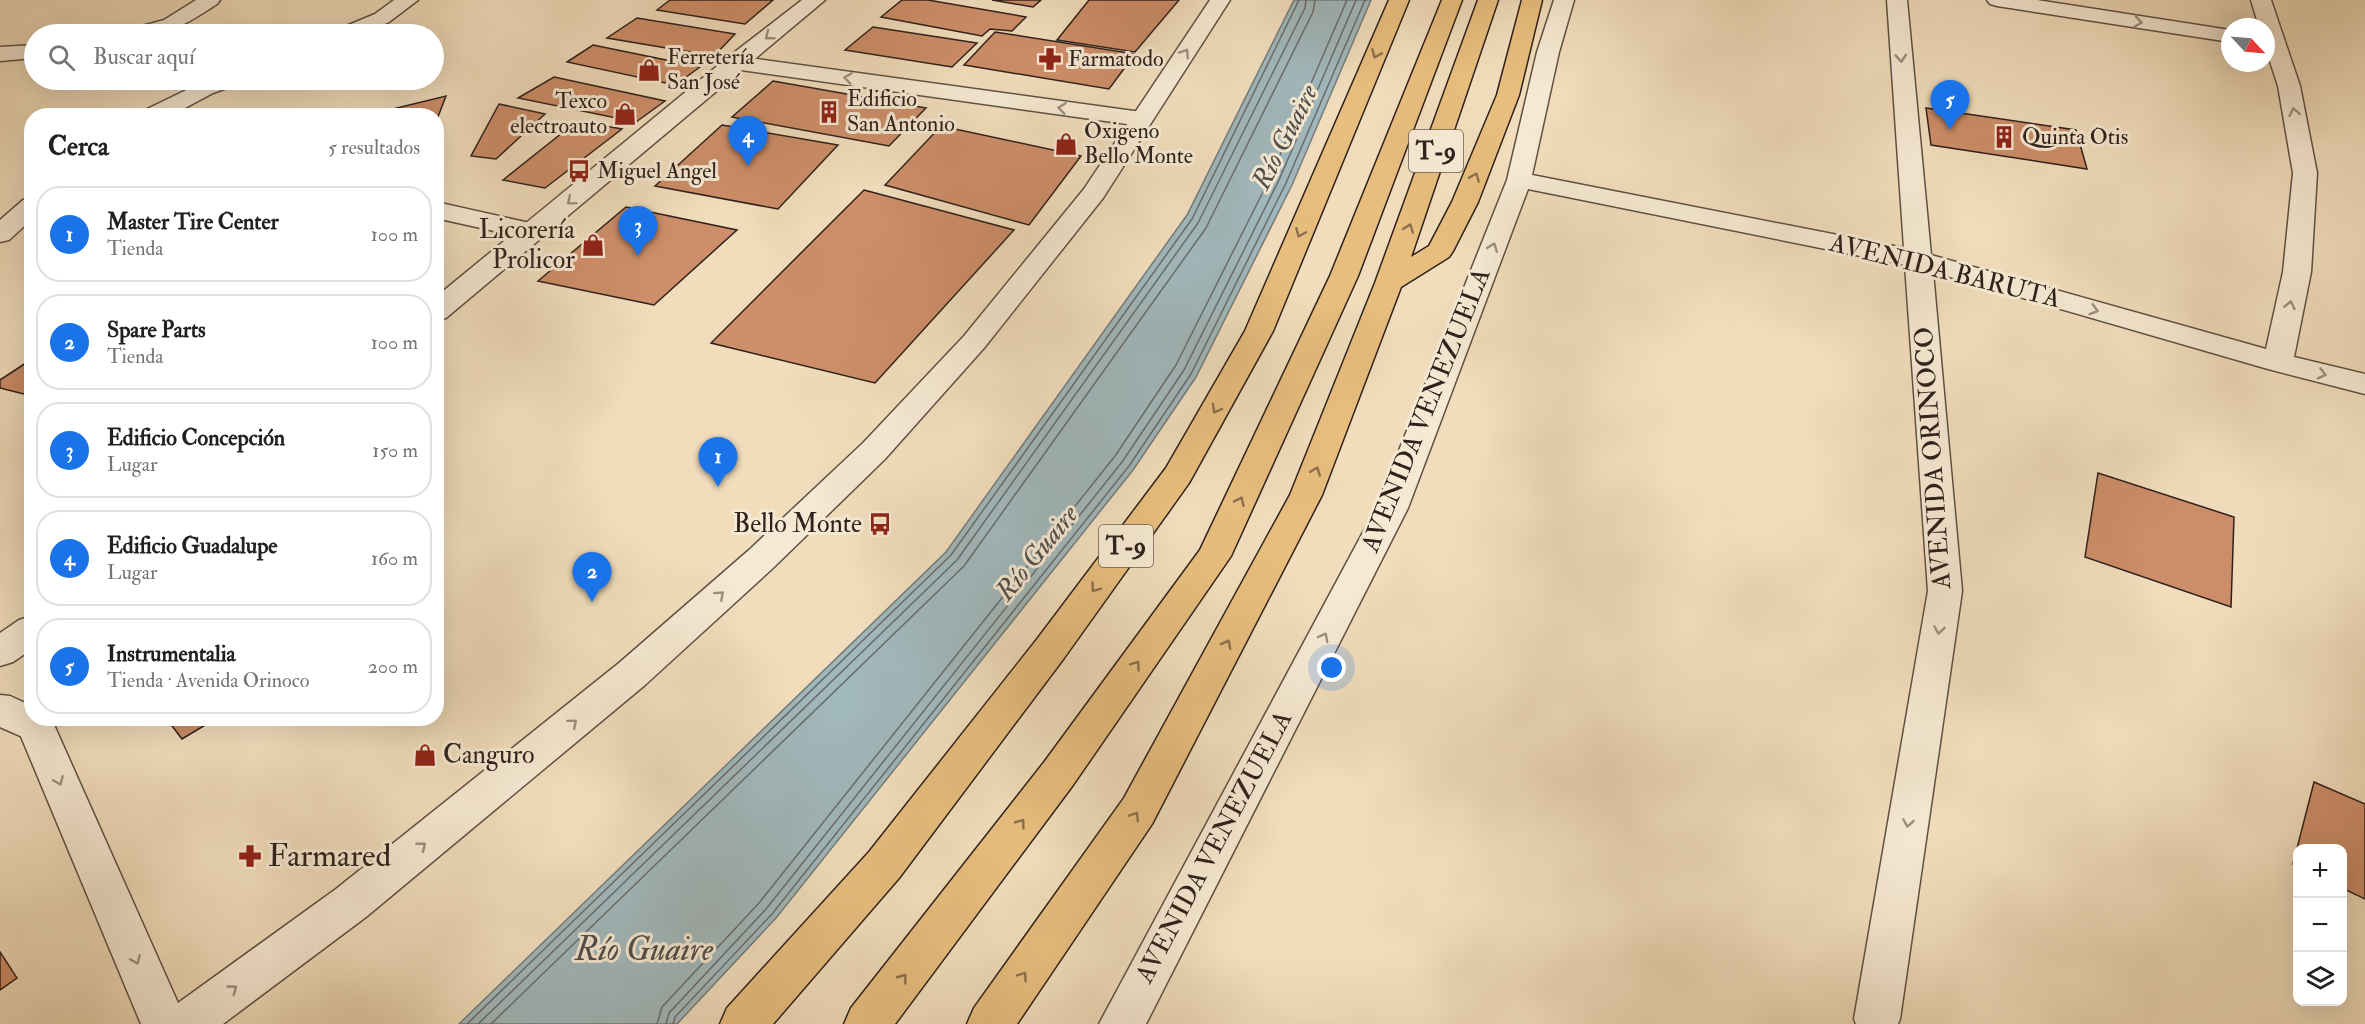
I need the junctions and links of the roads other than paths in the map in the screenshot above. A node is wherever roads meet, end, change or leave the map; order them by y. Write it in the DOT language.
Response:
graph roads {
  1 [pos="210,0"];
  2 [pos="408,0"];
  3 [pos="815,0"];
  4 [pos="1220,0"];
  5 [pos="1399,0"];
  6 [pos="1452,0"];
  7 [pos="1488,0"];
  8 [pos="1532,0"];
  9 [pos="1564,0"];
  10 [pos="1897,0"];
  11 [pos="1997,0"];
  12 [pos="2261,0"];
  13 [pos="2265,18"];
  14 [pos="171,24"];
  15 [pos="369,24"];
  16 [pos="2221,35"];
  17 [pos="24,53"];
  18 [pos="2275,53"];
  19 [pos="0,54"];
  20 [pos="735,63"];
  21 [pos="201,90"];
  22 [pos="166,108"];
  23 [pos="1141,119"];
  24 [pos="1519,180"];
  25 [pos="24,212"];
  26 [pos="444,212"];
  27 [pos="534,232"];
  28 [pos="0,234"];
  29 [pos="1917,259"];
  30 [pos="1389,283"];
  31 [pos="444,305"];
  32 [pos="2278,363"];
  33 [pos="2365,384"];
  34 [pos="24,636"];
  35 [pos="0,652"];
  36 [pos="27,726"];
  37 [pos="1873,1022"];
  38 [pos="164,1024"];
  39 [pos="186,1024"];
  40 [pos="743,1024"];
  41 [pos="867,1024"];
  42 [pos="990,1024"];
  43 [pos="1122,1024"];
  1 -- 14 [label="street"];
  2 -- 15 [label="street"];
  3 -- 20 [label="street, one-way"];
  23 -- 4 [label="street, one-way"];
  5 -- 40 [label="highway, T-9, one-way"];
  41 -- 6 [label="highway, one-way"];
  30 -- 7 [label="highway, T-9, one-way"];
  30 -- 8 [label="highway, one-way"];
  9 -- 24 [label="street, AVENIDA VENEZUELA"];
  10 -- 29 [label="street, AVENIDA ORINOCO, one-way"];
  11 -- 16 [label="street, one-way"];
  12 -- 13 [label="street"];
  17 -- 19 [label="street"];
  32 -- 18 [label="street, one-way"];
  23 -- 20 [label="street, one-way"];
  20 -- 27 [label="street, one-way"];
  21 -- 22 [label="street"];
  39 -- 23 [label="street, one-way"];
  24 -- 29 [label="street, AVENIDA BARUTA"];
  43 -- 24 [label="street, AVENIDA VENEZUELA, one-way"];
  25 -- 28 [label="street"];
  26 -- 27 [label="street"];
  27 -- 31 [label="street"];
  29 -- 32 [label="street, AVENIDA BARUTA, one-way"];
  29 -- 37 [label="street, AVENIDA ORINOCO, one-way"];
  42 -- 30 [label="highway, T-9, one-way"];
  32 -- 33 [label="street, AVENIDA BARUTA, one-way"];
  34 -- 35 [label="street"];
  36 -- 38 [label="street, one-way"];
}
